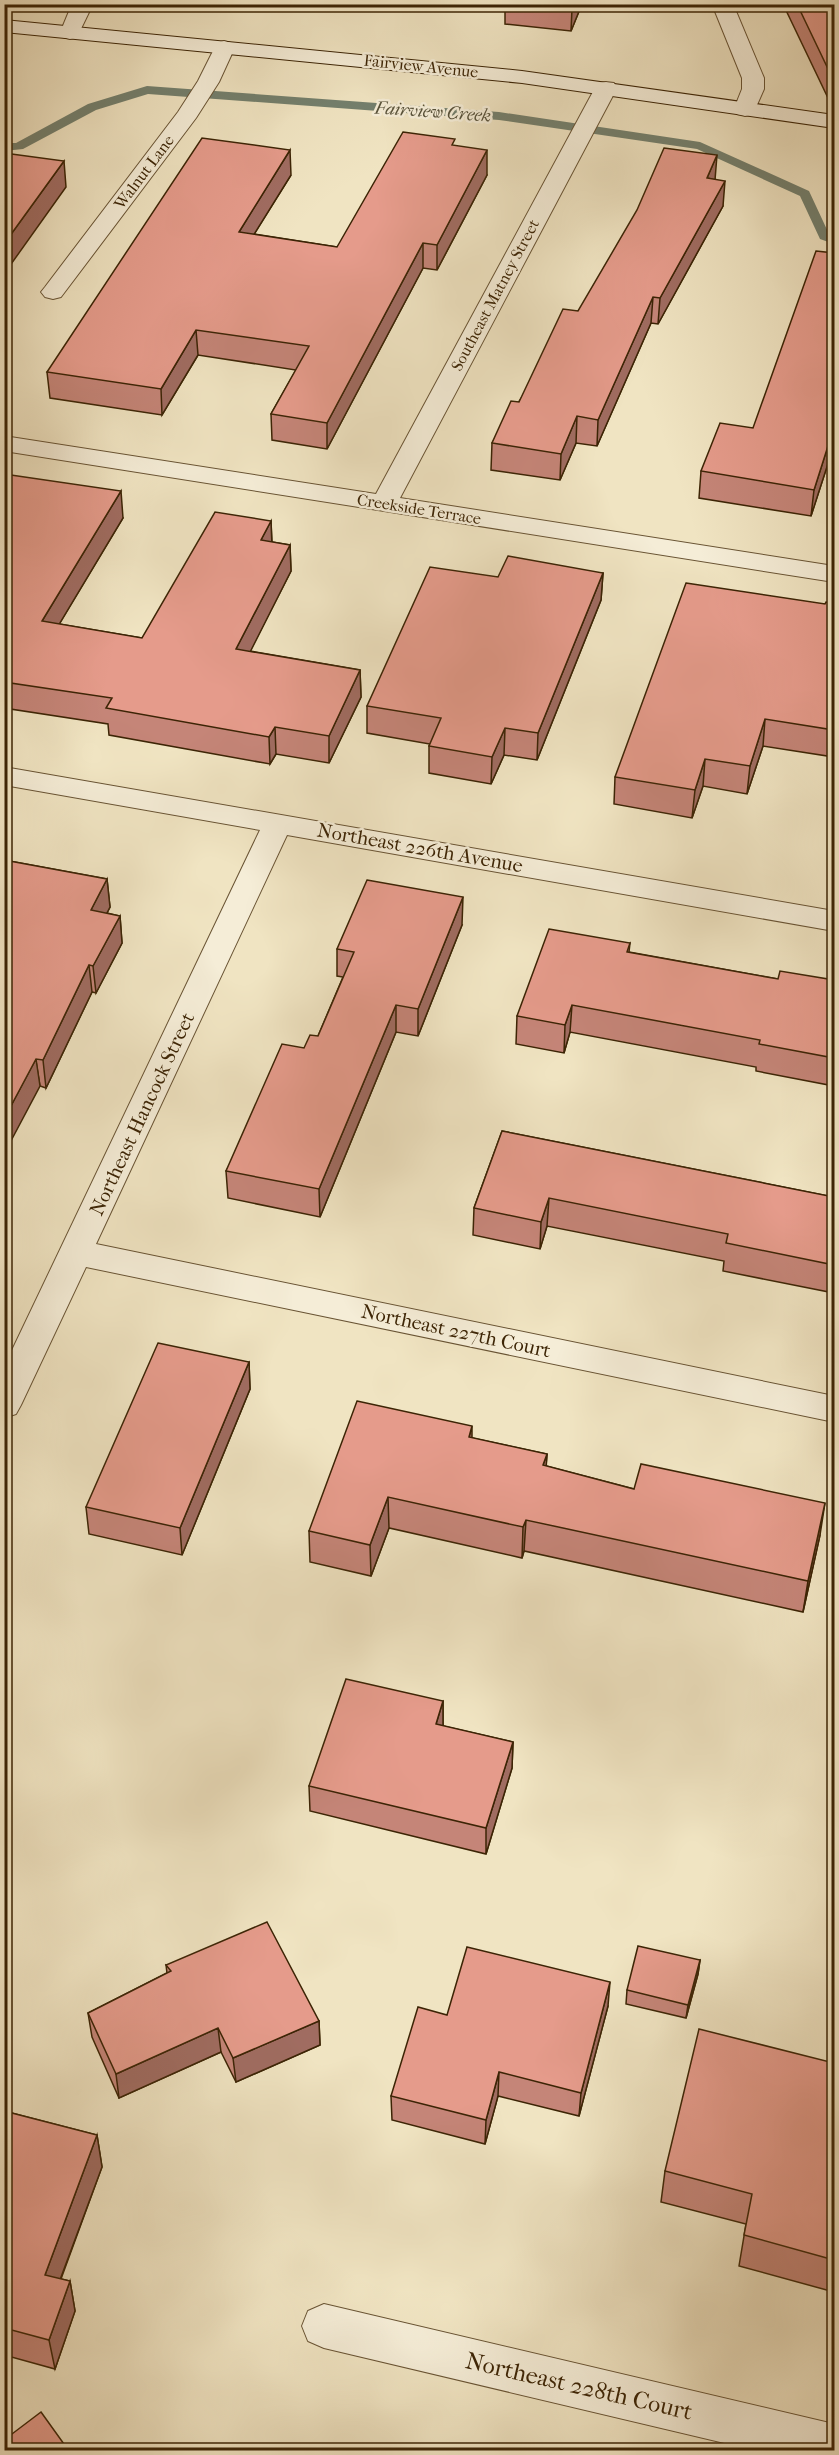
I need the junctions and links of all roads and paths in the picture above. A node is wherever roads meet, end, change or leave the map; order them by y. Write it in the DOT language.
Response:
graph roads {
  1 [pos="83,4"];
  2 [pos="722,4"];
  3 [pos="4,26"];
  4 [pos="70,33"];
  5 [pos="224,46"];
  6 [pos="606,88"];
  7 [pos="745,109"];
  8 [pos="834,122"];
  9 [pos="53,292"];
  10 [pos="4,443"];
  11 [pos="384,503"];
  12 [pos="834,574"];
  13 [pos="4,776"];
  14 [pos="278,823"];
  15 [pos="834,921"];
  16 [pos="78,1253"];
  17 [pos="4,1405"];
  18 [pos="834,1409"];
  19 [pos="324,2326"];
  20 [pos="834,2447"];
  1 -- 4 [label="street"];
  2 -- 7 [label="street"];
  3 -- 4 [label="street, Fairview Avenue"];
  4 -- 5 [label="street, Fairview Avenue"];
  5 -- 6 [label="street, Fairview Avenue"];
  5 -- 9 [label="street, Walnut Lane"];
  6 -- 7 [label="street, Fairview Avenue"];
  6 -- 11 [label="street, Southeast Matney Street"];
  7 -- 8 [label="street, Fairview Avenue"];
  10 -- 11 [label="street, Creekside Terrace"];
  11 -- 12 [label="street, Creekside Terrace"];
  13 -- 14 [label="street, Northeast 226th Avenue"];
  14 -- 15 [label="street, Northeast 226th Avenue"];
  14 -- 16 [label="street, Northeast Hancock Street"];
  16 -- 17 [label="street, Northeast Hancock Street"];
  16 -- 18 [label="street, Northeast 227th Court"];
  19 -- 20 [label="street, Northeast 228th Court"];
}
